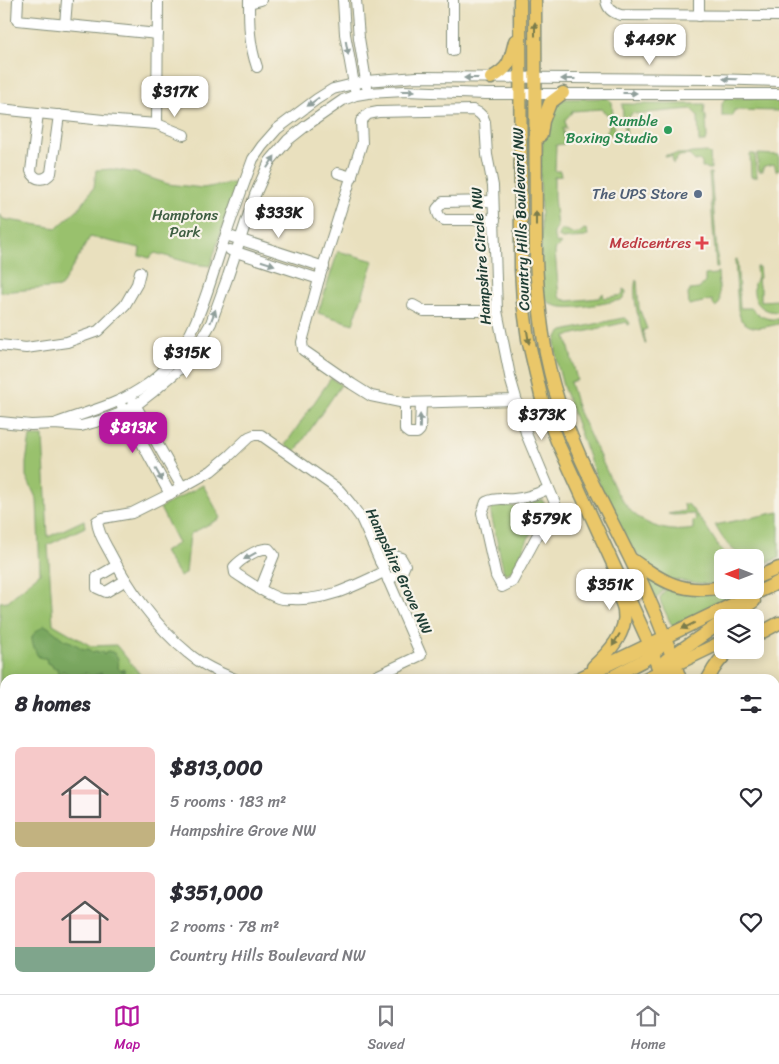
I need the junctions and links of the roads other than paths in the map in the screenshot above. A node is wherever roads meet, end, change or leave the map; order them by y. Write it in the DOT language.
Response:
graph roads {
  1 [pos="18,0"];
  2 [pos="68,0"];
  3 [pos="158,0"];
  4 [pos="261,0"];
  5 [pos="343,0"];
  6 [pos="356,0"];
  7 [pos="453,0"];
  8 [pos="520,0"];
  9 [pos="534,0"];
  10 [pos="606,0"];
  11 [pos="700,0"];
  12 [pos="249,2"];
  13 [pos="700,16"];
  14 [pos="779,16"];
  15 [pos="520,24"];
  16 [pos="65,25"];
  17 [pos="158,34"];
  18 [pos="453,52"];
  19 [pos="257,68"];
  20 [pos="490,78"];
  21 [pos="520,78"];
  22 [pos="535,78"];
  23 [pos="779,80"];
  24 [pos="366,81"];
  25 [pos="354,84"];
  26 [pos="368,93"];
  27 [pos="520,93"];
  28 [pos="535,93"];
  29 [pos="563,93"];
  30 [pos="779,94"];
  31 [pos="356,95"];
  32 [pos="0,108"];
  33 [pos="38,113"];
  34 [pos="59,115"];
  35 [pos="157,124"];
  36 [pos="184,135"];
  37 [pos="535,172"];
  38 [pos="338,173"];
  39 [pos="352,178"];
  40 [pos="493,201"];
  41 [pos="495,220"];
  42 [pos="226,235"];
  43 [pos="240,240"];
  44 [pos="222,247"];
  45 [pos="235,252"];
  46 [pos="324,267"];
  47 [pos="140,272"];
  48 [pos="319,279"];
  49 [pos="412,305"];
  50 [pos="497,310"];
  51 [pos="0,345"];
  52 [pos="130,395"];
  53 [pos="516,400"];
  54 [pos="118,401"];
  55 [pos="405,403"];
  56 [pos="420,403"];
  57 [pos="136,405"];
  58 [pos="124,412"];
  59 [pos="0,422"];
  60 [pos="54,424"];
  61 [pos="561,449"];
  62 [pos="182,487"];
  63 [pos="548,489"];
  64 [pos="170,494"];
  65 [pos="603,544"];
  66 [pos="630,558"];
  67 [pos="116,566"];
  68 [pos="779,568"];
  69 [pos="384,571"];
  70 [pos="764,574"];
  71 [pos="126,580"];
  72 [pos="778,583"];
  73 [pos="714,588"];
  74 [pos="260,590"];
  75 [pos="742,609"];
  76 [pos="779,615"];
  77 [pos="764,622"];
  78 [pos="779,623"];
  79 [pos="714,629"];
  80 [pos="764,631"];
  81 [pos="656,646"];
  82 [pos="714,646"];
  83 [pos="721,659"];
  84 [pos="668,667"];
  85 [pos="223,674"];
  86 [pos="381,674"];
  87 [pos="584,674"];
  88 [pos="588,674"];
  89 [pos="617,674"];
  90 [pos="655,674"];
  91 [pos="711,674"];
  1 -- 16 [label="street"];
  2 -- 16 [label="street"];
  3 -- 17 [label="street"];
  4 -- 12 [label="street"];
  5 -- 25 [label="street, one-way"];
  6 -- 24 [label="street"];
  7 -- 18 [label="street"];
  8 -- 15 [label="main road, Country Hills Boulevard NW"];
  22 -- 9 [label="main road, Country Hills Boulevard NW, one-way"];
  10 -- 13 [label="street"];
  11 -- 13 [label="street"];
  12 -- 19 [label="street"];
  13 -- 14 [label="street"];
  15 -- 20 [label="main road"];
  15 -- 21 [label="main road, Country Hills Boulevard NW"];
  16 -- 17 [label="street"];
  17 -- 35 [label="street"];
  20 -- 21 [label="street"];
  20 -- 24 [label="street, one-way"];
  21 -- 22 [label="street"];
  21 -- 27 [label="main road, Country Hills Boulevard NW"];
  23 -- 22 [label="street, one-way"];
  22 -- 28 [label="main road, Country Hills Boulevard NW"];
  24 -- 25 [label="street"];
  24 -- 26 [label="street"];
  25 -- 31 [label="street"];
  25 -- 42 [label="street, one-way"];
  26 -- 27 [label="street, one-way"];
  26 -- 31 [label="street"];
  27 -- 28 [label="street"];
  27 -- 61 [label="main road, Country Hills Boulevard NW, one-way"];
  28 -- 29 [label="street"];
  28 -- 37 [label="main road, Country Hills Boulevard NW"];
  29 -- 30 [label="street, one-way"];
  29 -- 37 [label="main road"];
  43 -- 31 [label="street, one-way"];
  32 -- 33 [label="street"];
  33 -- 34 [label="street"];
  33 -- 34 [label="street"];
  34 -- 35 [label="street"];
  35 -- 36 [label="street"];
  66 -- 37 [label="main road, Country Hills Boulevard NW, one-way"];
  38 -- 39 [label="street"];
  39 -- 40 [label="street, Hampshire Circle NW"];
  39 -- 46 [label="street, Hampshire Circle NW"];
  40 -- 41 [label="street, Hampshire Circle NW"];
  40 -- 41 [label="street"];
  41 -- 50 [label="street, Hampshire Circle NW"];
  42 -- 43 [label="street"];
  42 -- 44 [label="street"];
  43 -- 45 [label="street"];
  43 -- 46 [label="street"];
  44 -- 45 [label="street"];
  44 -- 52 [label="street"];
  45 -- 48 [label="street, one-way"];
  57 -- 45 [label="street, one-way"];
  46 -- 48 [label="street, Hampshire Circle NW"];
  47 -- 51 [label="street"];
  48 -- 55 [label="street, Hampshire Circle NW"];
  49 -- 50 [label="street"];
  50 -- 53 [label="street, Hampshire Circle NW"];
  52 -- 54 [label="street"];
  52 -- 57 [label="street"];
  53 -- 56 [label="street, Hampshire Circle NW"];
  53 -- 63 [label="street"];
  54 -- 58 [label="street"];
  54 -- 60 [label="street"];
  55 -- 56 [label="street, Hampshire Circle NW"];
  55 -- 56 [label="street, one-way"];
  57 -- 58 [label="street"];
  57 -- 62 [label="street"];
  58 -- 60 [label="street"];
  58 -- 64 [label="street, one-way"];
  59 -- 60 [label="street"];
  61 -- 65 [label="main road, Country Hills Boulevard NW"];
  61 -- 81 [label="main road"];
  62 -- 64 [label="street, Hampshire Grove NW"];
  62 -- 69 [label="street, Hampshire Grove NW"];
  63 -- 63 [label="street"];
  64 -- 67 [label="street, Hampshire Grove NW"];
  65 -- 81 [label="main road, Country Hills Boulevard NW"];
  65 -- 87 [label="main road, one-way"];
  66 -- 73 [label="main road"];
  66 -- 81 [label="main road, Country Hills Boulevard NW"];
  67 -- 71 [label="street, Hampshire Grove NW"];
  67 -- 71 [label="street"];
  68 -- 70 [label="main road"];
  69 -- 74 [label="street"];
  69 -- 86 [label="street, Hampshire Grove NW"];
  71 -- 85 [label="street, Hampshire Grove NW"];
  72 -- 75 [label="main road"];
  72 -- 81 [label="main road, one-way"];
  76 -- 77 [label="main road"];
  78 -- 80 [label="main road"];
  79 -- 84 [label="main road"];
  81 -- 84 [label="main road, Country Hills Boulevard NW"];
  81 -- 84 [label="main road, Country Hills Boulevard NW"];
  81 -- 88 [label="main road"];
  81 -- 89 [label="main road"];
  82 -- 84 [label="main road"];
  83 -- 91 [label="main road"];
  84 -- 90 [label="main road"];
}
